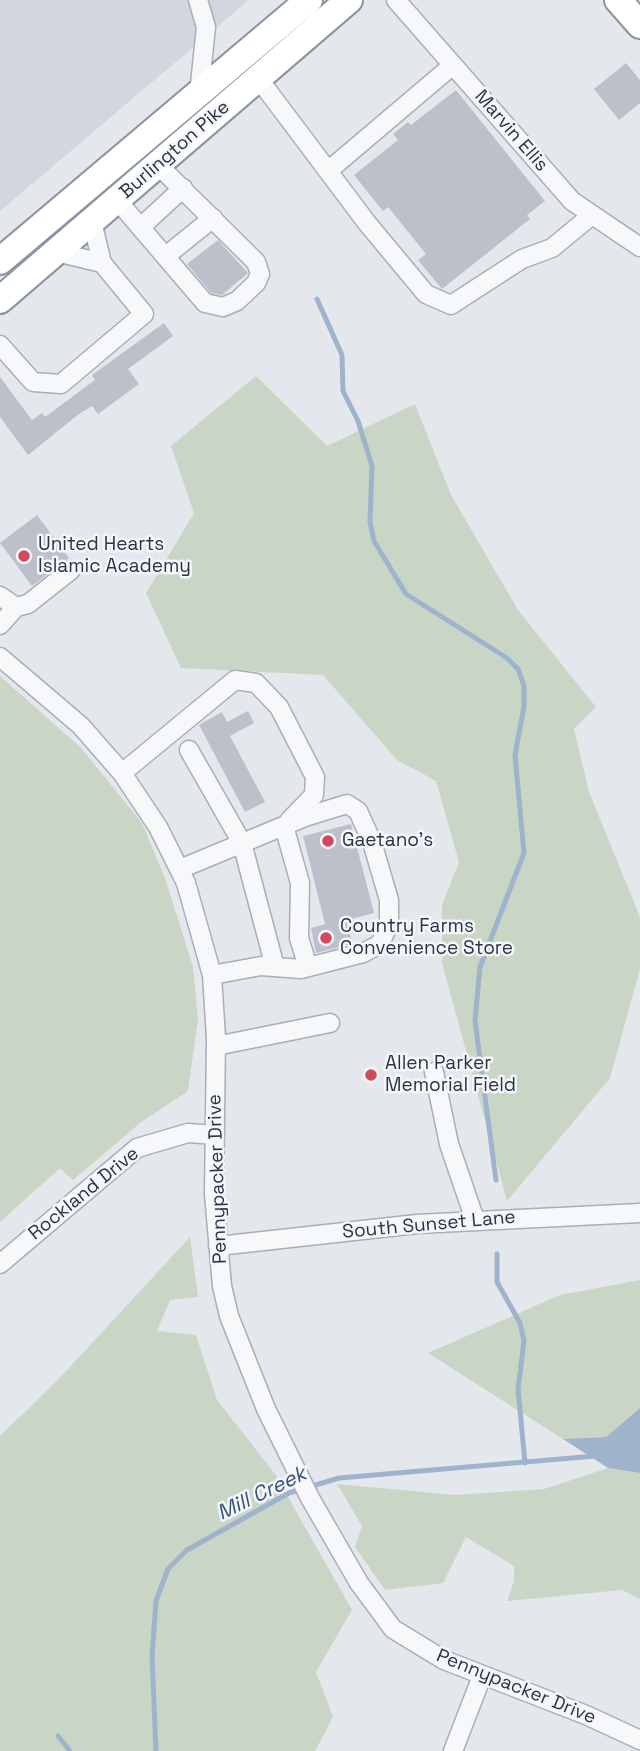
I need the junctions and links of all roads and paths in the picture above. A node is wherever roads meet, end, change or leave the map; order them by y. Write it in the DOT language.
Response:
graph roads {
  1 [pos="198,0"];
  2 [pos="309,0"];
  3 [pos="349,0"];
  4 [pos="396,0"];
  5 [pos="618,0"];
  6 [pos="640,25"];
  7 [pos="453,65"];
  8 [pos="258,78"];
  9 [pos="199,93"];
  10 [pos="157,164"];
  11 [pos="328,171"];
  12 [pos="183,188"];
  13 [pos="117,200"];
  14 [pos="592,215"];
  15 [pos="213,218"];
  16 [pos="92,221"];
  17 [pos="142,226"];
  18 [pos="640,247"];
  19 [pos="163,249"];
  20 [pos="56,252"];
  21 [pos="0,261"];
  22 [pos="102,263"];
  23 [pos="0,300"];
  24 [pos="0,345"];
  25 [pos="71,570"];
  26 [pos="0,596"];
  27 [pos="16,607"];
  28 [pos="0,625"];
  29 [pos="0,657"];
  30 [pos="189,750"];
  31 [pos="122,773"];
  32 [pos="284,826"];
  33 [pos="242,843"];
  34 [pos="180,869"];
  35 [pos="275,967"];
  36 [pos="307,967"];
  37 [pos="212,975"];
  38 [pos="330,1023"];
  39 [pos="216,1046"];
  40 [pos="434,1072"];
  41 [pos="215,1135"];
  42 [pos="640,1213"];
  43 [pos="475,1220"];
  44 [pos="218,1246"];
  45 [pos="0,1264"];
  46 [pos="482,1676"];
  47 [pos="640,1740"];
  48 [pos="453,1751"];
  1 -- 9 [label="street"];
  2 -- 9 [label="highway, Burlington Pike"];
  3 -- 8 [label="highway, Burlington Pike"];
  4 -- 7 [label="street, Marvin Ellis"];
  5 -- 6 [label="highway"];
  7 -- 11 [label="street"];
  7 -- 14 [label="street, Marvin Ellis"];
  8 -- 10 [label="highway, Burlington Pike"];
  8 -- 11 [label="street"];
  9 -- 21 [label="highway, Burlington Pike"];
  10 -- 12 [label="street"];
  10 -- 13 [label="highway, Burlington Pike"];
  11 -- 14 [label="street"];
  12 -- 15 [label="street"];
  12 -- 17 [label="street"];
  13 -- 16 [label="highway, Burlington Pike"];
  13 -- 17 [label="street"];
  14 -- 18 [label="street, Marvin Ellis"];
  15 -- 19 [label="street"];
  15 -- 19 [label="street"];
  16 -- 20 [label="highway, Burlington Pike"];
  16 -- 22 [label="street"];
  17 -- 19 [label="street"];
  20 -- 22 [label="street"];
  20 -- 23 [label="highway, Burlington Pike"];
  22 -- 24 [label="street"];
  25 -- 27 [label="street"];
  26 -- 27 [label="street"];
  27 -- 28 [label="street"];
  29 -- 31 [label="street, Pennypacker Drive"];
  30 -- 33 [label="street"];
  31 -- 32 [label="street"];
  31 -- 34 [label="street, Pennypacker Drive"];
  32 -- 33 [label="street"];
  32 -- 36 [label="street"];
  32 -- 36 [label="street"];
  33 -- 34 [label="street"];
  33 -- 35 [label="street"];
  34 -- 37 [label="street, Pennypacker Drive"];
  35 -- 36 [label="street"];
  35 -- 37 [label="street"];
  37 -- 39 [label="street, Pennypacker Drive"];
  38 -- 39 [label="street"];
  39 -- 41 [label="street, Pennypacker Drive"];
  40 -- 43 [label="street"];
  41 -- 44 [label="street, Pennypacker Drive"];
  41 -- 45 [label="street, Rockland Drive"];
  42 -- 43 [label="street, South Sunset Lane"];
  43 -- 44 [label="street, South Sunset Lane"];
  44 -- 46 [label="street, Pennypacker Drive"];
  46 -- 47 [label="street, Pennypacker Drive"];
  46 -- 48 [label="street"];
}
